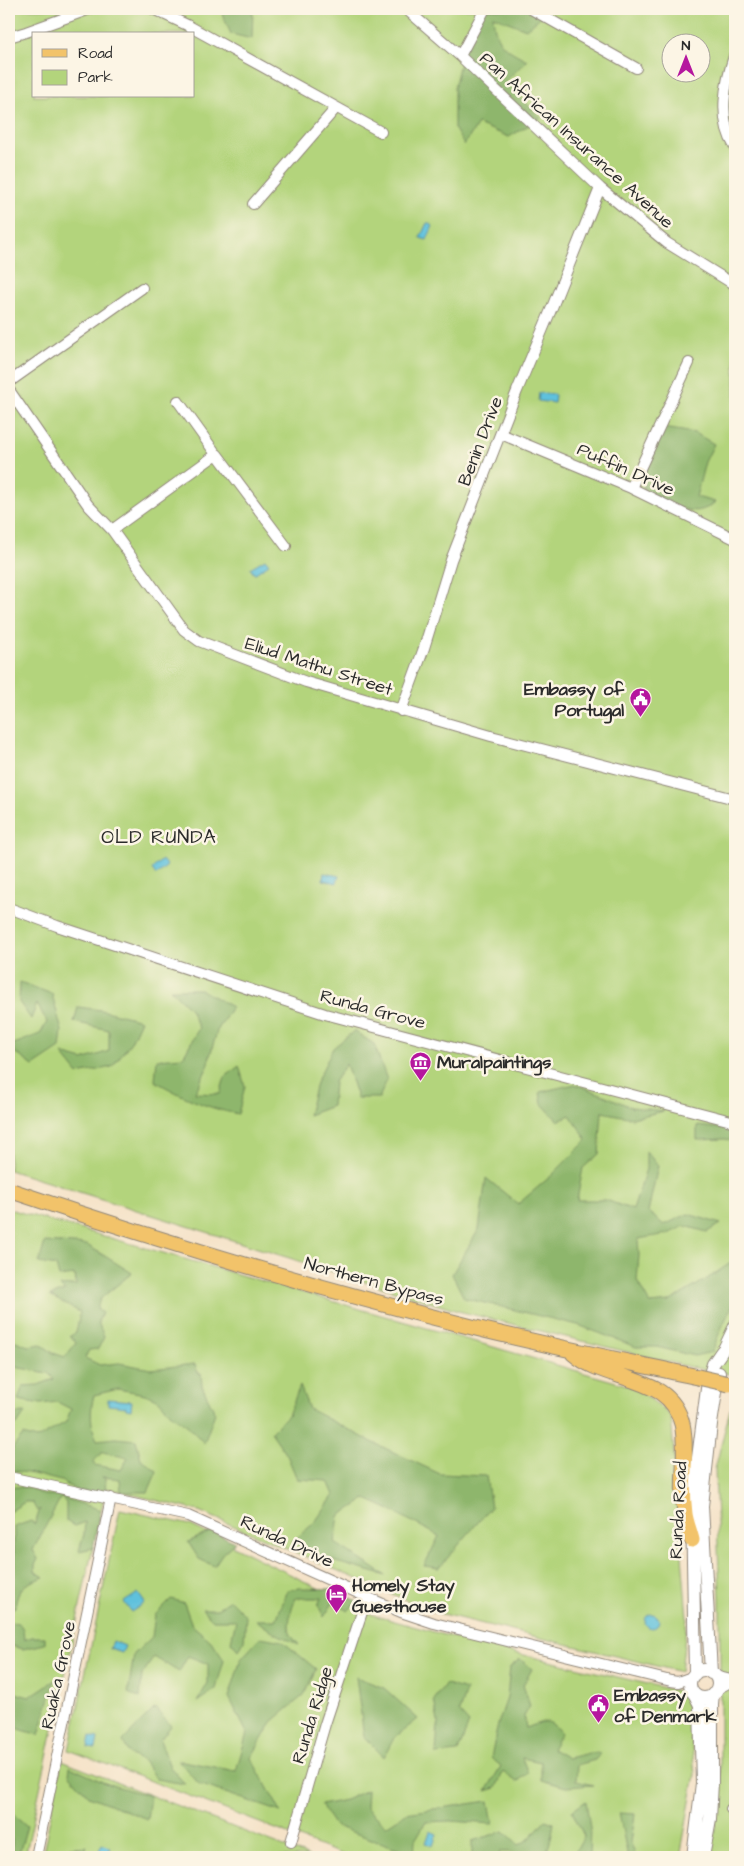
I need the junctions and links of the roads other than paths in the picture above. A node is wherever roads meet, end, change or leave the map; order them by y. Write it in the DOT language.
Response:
graph roads {
  1 [pos="90,9"];
  2 [pos="153,9"];
  3 [pos="406,9"];
  4 [pos="485,9"];
  5 [pos="531,9"];
  6 [pos="9,37"];
  7 [pos="735,53"];
  8 [pos="460,56"];
  9 [pos="636,68"];
  10 [pos="336,108"];
  11 [pos="381,132"];
  12 [pos="735,147"];
  13 [pos="600,188"];
  14 [pos="253,204"];
  15 [pos="735,285"];
  16 [pos="142,288"];
  17 [pos="689,363"];
  18 [pos="9,382"];
  19 [pos="9,390"];
  20 [pos="178,401"];
  21 [pos="501,434"];
  22 [pos="216,454"];
  23 [pos="632,488"];
  24 [pos="112,530"];
  25 [pos="735,539"];
  26 [pos="286,546"];
  27 [pos="401,711"];
  28 [pos="735,799"];
  29 [pos="9,908"];
  30 [pos="735,1122"];
  31 [pos="9,1190"];
  32 [pos="735,1324"];
  33 [pos="568,1348"];
  34 [pos="722,1351"];
  35 [pos="732,1384"];
  36 [pos="9,1477"];
  37 [pos="111,1498"];
  38 [pos="692,1540"];
  39 [pos="367,1598"];
  40 [pos="713,1674"];
  41 [pos="734,1681"];
  42 [pos="693,1683"];
  43 [pos="715,1691"];
  44 [pos="291,1842"];
  45 [pos="36,1857"];
  46 [pos="693,1857"];
  47 [pos="703,1857"];
  1 -- 6 [label="street"];
  2 -- 10 [label="street"];
  3 -- 8 [label="street, Pan African Insurance Avenue"];
  4 -- 8 [label="street"];
  5 -- 9 [label="street"];
  7 -- 12 [label="street"];
  8 -- 13 [label="street, Pan African Insurance Avenue"];
  10 -- 11 [label="street"];
  10 -- 14 [label="street"];
  13 -- 15 [label="street, Pan African Insurance Avenue"];
  13 -- 21 [label="street, Benin Drive"];
  16 -- 18 [label="street"];
  17 -- 23 [label="street"];
  19 -- 24 [label="street, Eliud Mathu Street"];
  20 -- 22 [label="street"];
  21 -- 23 [label="street, Puffin Drive"];
  21 -- 27 [label="street, Benin Drive"];
  22 -- 24 [label="street"];
  22 -- 26 [label="street"];
  23 -- 25 [label="street, Puffin Drive"];
  24 -- 27 [label="street, Eliud Mathu Street"];
  27 -- 28 [label="street, Eliud Mathu Street"];
  29 -- 30 [label="street, Runda Grove"];
  31 -- 33 [label="main road, Northern Bypass"];
  32 -- 34 [label="street, Runda Road"];
  33 -- 35 [label="main road, Northern Bypass, bridge"];
  33 -- 38 [label="main road"];
  34 -- 38 [label="street, Runda Road"];
  34 -- 40 [label="street, Runda Road"];
  36 -- 37 [label="street, Runda Drive"];
  37 -- 39 [label="street, Runda Drive"];
  37 -- 45 [label="street, Ruaka Grove"];
  38 -- 42 [label="street, Runda Road"];
  39 -- 42 [label="street, Runda Drive"];
  39 -- 44 [label="street, Runda Ridge"];
  40 -- 41 [label="street, Runda Drive"];
  40 -- 42 [label="street, Runda Drive"];
  40 -- 43 [label="street"];
  41 -- 43 [label="street"];
  42 -- 43 [label="street, Runda Drive"];
  42 -- 46 [label="street, Runda Road"];
  43 -- 47 [label="street"];
}
